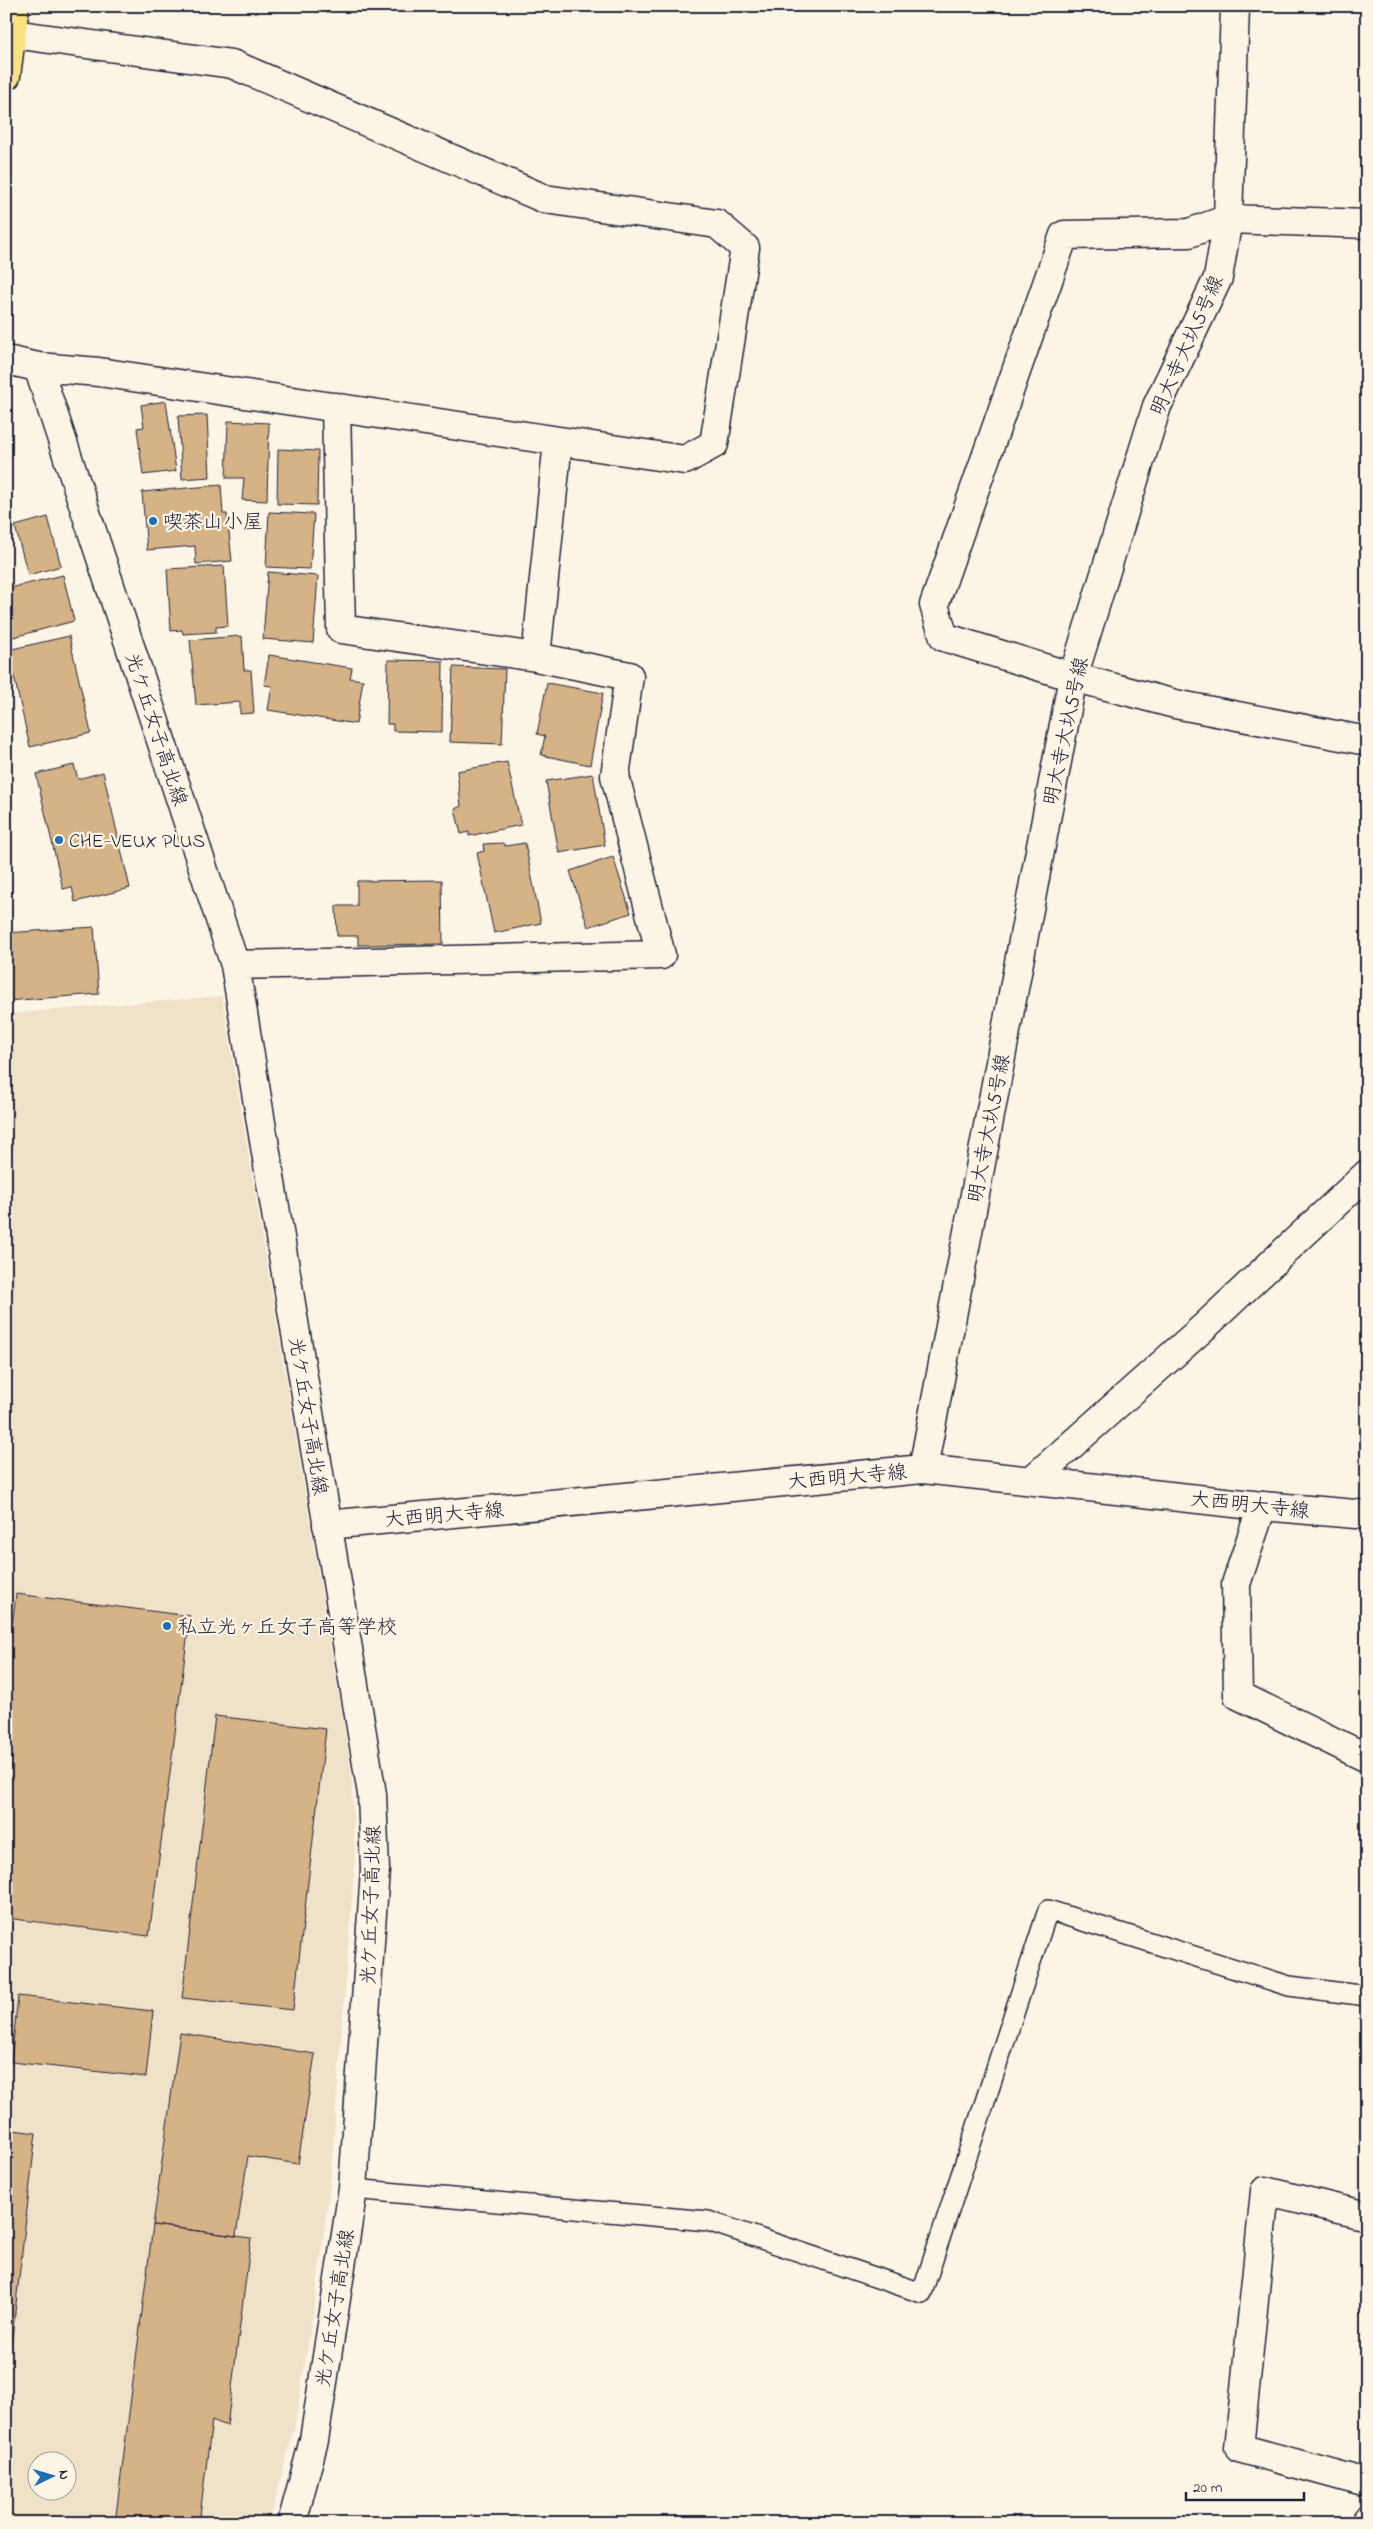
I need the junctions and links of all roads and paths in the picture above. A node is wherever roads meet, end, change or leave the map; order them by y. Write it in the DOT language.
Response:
graph roads {
  1 [pos="15,6"];
  2 [pos="1235,6"];
  3 [pos="12,34"];
  4 [pos="6,76"];
  5 [pos="1228,219"];
  6 [pos="1367,224"];
  7 [pos="6,360"];
  8 [pos="38,367"];
  9 [pos="336,407"];
  10 [pos="558,440"];
  11 [pos="536,657"];
  12 [pos="1073,677"];
  13 [pos="1367,741"];
  14 [pos="235,965"];
  15 [pos="1367,1174"];
  16 [pos="923,1469"];
  17 [pos="1032,1480"];
  18 [pos="1262,1506"];
  19 [pos="1367,1515"];
  20 [pos="327,1525"];
  21 [pos="1367,1758"];
  22 [pos="1367,1996"];
  23 [pos="353,2189"];
  24 [pos="1367,2216"];
  25 [pos="1367,2483"];
  26 [pos="292,2523"];
  1 -- 3 [label="main road"];
  2 -- 5 [label="street, 明大寺大圦5号線"];
  3 -- 4 [label="main road"];
  3 -- 10 [label="street"];
  5 -- 6 [label="street"];
  5 -- 12 [label="street, 明大寺大圦5号線"];
  5 -- 12 [label="street"];
  7 -- 8 [label="street"];
  8 -- 9 [label="street"];
  8 -- 14 [label="street, 光ケ丘女子高北線"];
  9 -- 10 [label="street"];
  9 -- 11 [label="street"];
  10 -- 11 [label="street"];
  11 -- 14 [label="street"];
  12 -- 13 [label="street"];
  12 -- 16 [label="street, 明大寺大圦5号線"];
  14 -- 20 [label="street, 光ケ丘女子高北線"];
  15 -- 17 [label="street"];
  16 -- 17 [label="street, 大西明大寺線"];
  16 -- 20 [label="street, 大西明大寺線"];
  17 -- 18 [label="street, 大西明大寺線"];
  18 -- 19 [label="street, 大西明大寺線"];
  18 -- 21 [label="street"];
  20 -- 23 [label="street, 光ケ丘女子高北線"];
  22 -- 23 [label="lane"];
  23 -- 26 [label="street, 光ケ丘女子高北線"];
  24 -- 25 [label="street"];
}
